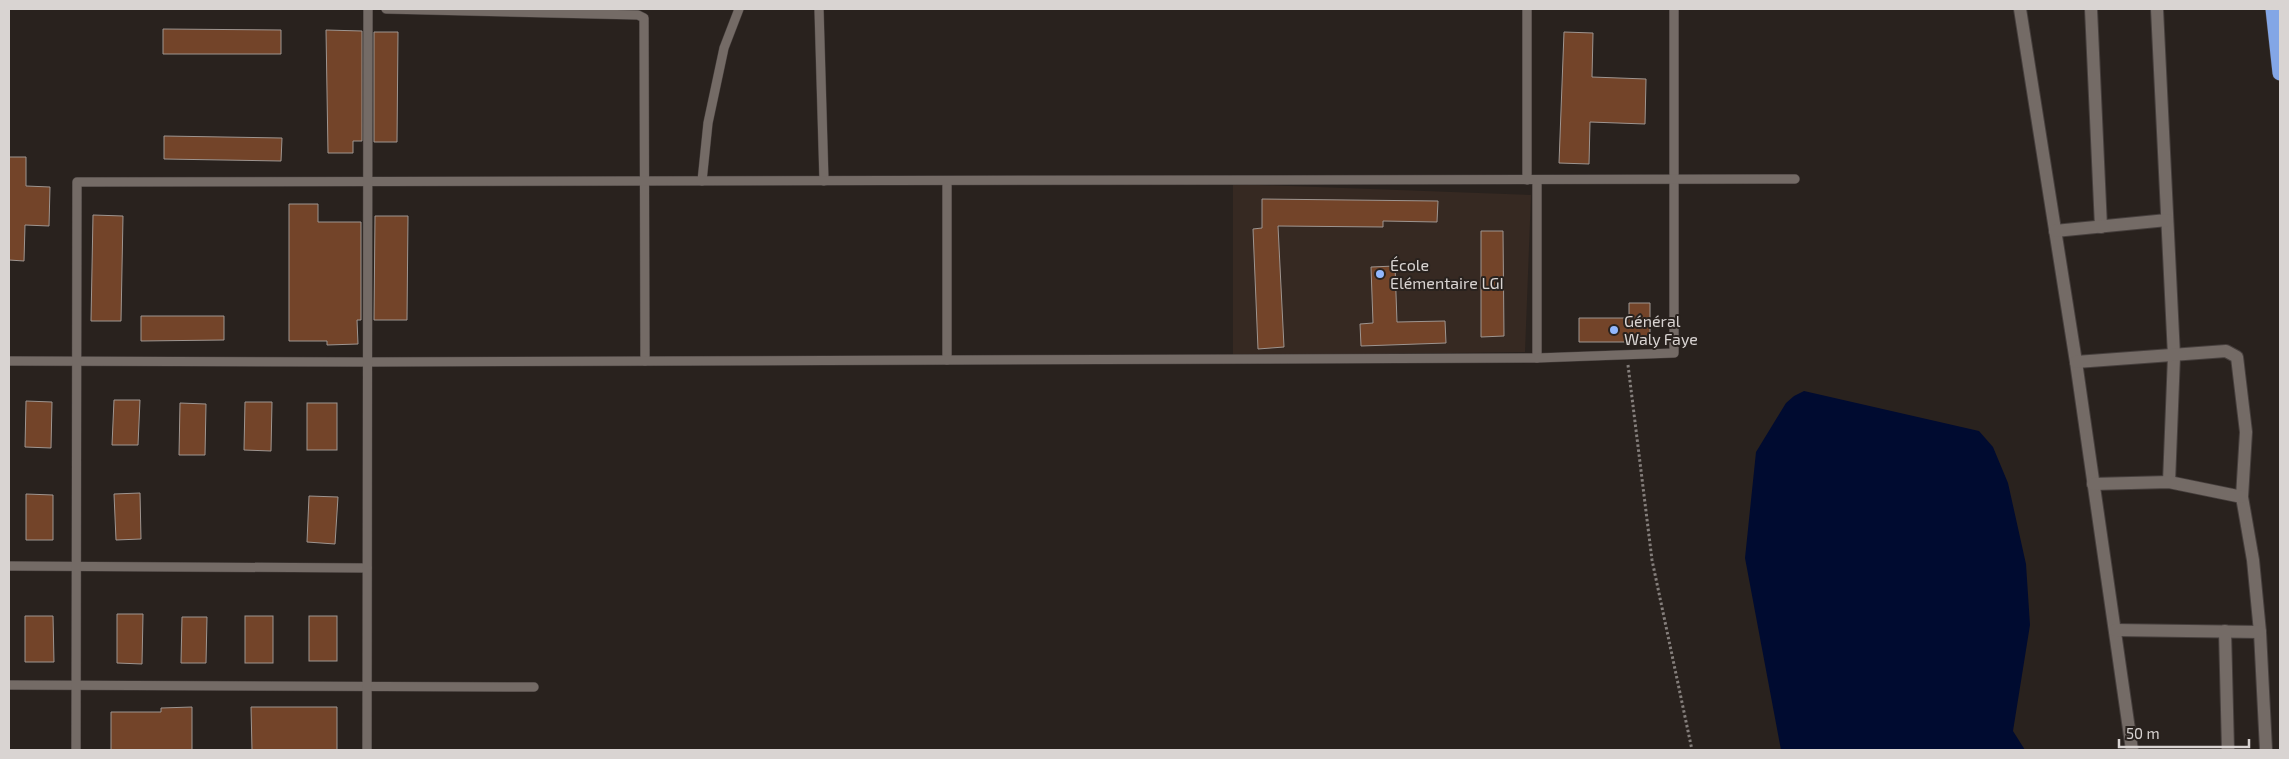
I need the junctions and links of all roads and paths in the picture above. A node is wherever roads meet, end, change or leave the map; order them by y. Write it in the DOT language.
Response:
graph roads {
  1 [pos="368,9"];
  2 [pos="386,9"];
  3 [pos="739,9"];
  4 [pos="819,9"];
  5 [pos="1527,9"];
  6 [pos="1674,9"];
  7 [pos="2020,9"];
  8 [pos="2091,9"];
  9 [pos="2157,9"];
  10 [pos="2273,9"];
  11 [pos="2280,73"];
  12 [pos="1795,179"];
  13 [pos="1527,180"];
  14 [pos="1537,180"];
  15 [pos="1674,180"];
  16 [pos="643,181"];
  17 [pos="702,181"];
  18 [pos="824,181"];
  19 [pos="947,181"];
  20 [pos="368,182"];
  21 [pos="2167,220"];
  22 [pos="2101,227"];
  23 [pos="2055,231"];
  24 [pos="1627,355"];
  25 [pos="2174,356"];
  26 [pos="1537,358"];
  27 [pos="947,360"];
  28 [pos="9,361"];
  29 [pos="77,361"];
  30 [pos="368,362"];
  31 [pos="645,362"];
  32 [pos="2076,362"];
  33 [pos="2170,482"];
  34 [pos="2093,484"];
  35 [pos="2242,496"];
  36 [pos="9,566"];
  37 [pos="76,566"];
  38 [pos="367,568"];
  39 [pos="2115,630"];
  40 [pos="2225,631"];
  41 [pos="2260,632"];
  42 [pos="9,685"];
  43 [pos="76,686"];
  44 [pos="367,686"];
  45 [pos="534,687"];
  46 [pos="76,750"];
  47 [pos="367,750"];
  48 [pos="1692,750"];
  49 [pos="2132,750"];
  50 [pos="2228,750"];
  51 [pos="2266,750"];
  1 -- 20 [label="lane"];
  2 -- 16 [label="lane"];
  3 -- 17 [label="lane"];
  4 -- 18 [label="lane"];
  5 -- 13 [label="lane"];
  6 -- 15 [label="lane"];
  7 -- 23 [label="street"];
  8 -- 22 [label="street"];
  9 -- 21 [label="street"];
  10 -- 11 [label="highway"];
  12 -- 15 [label="lane"];
  13 -- 14 [label="lane"];
  13 -- 19 [label="lane"];
  14 -- 15 [label="lane"];
  14 -- 26 [label="lane"];
  15 -- 24 [label="lane"];
  16 -- 17 [label="lane"];
  16 -- 20 [label="lane"];
  16 -- 31 [label="lane"];
  17 -- 18 [label="lane"];
  18 -- 19 [label="lane"];
  19 -- 27 [label="lane"];
  20 -- 29 [label="lane"];
  20 -- 30 [label="lane"];
  21 -- 22 [label="street"];
  21 -- 25 [label="street"];
  22 -- 23 [label="street"];
  23 -- 32 [label="street"];
  24 -- 26 [label="lane"];
  24 -- 48 [label="path"];
  25 -- 32 [label="street"];
  25 -- 33 [label="street"];
  25 -- 35 [label="street"];
  26 -- 27 [label="lane"];
  27 -- 31 [label="lane"];
  28 -- 29 [label="lane"];
  29 -- 30 [label="lane"];
  29 -- 37 [label="lane"];
  30 -- 31 [label="lane"];
  30 -- 38 [label="lane"];
  32 -- 34 [label="street"];
  33 -- 34 [label="street"];
  33 -- 35 [label="street"];
  34 -- 39 [label="street"];
  35 -- 41 [label="street"];
  36 -- 37 [label="lane"];
  37 -- 38 [label="lane"];
  37 -- 43 [label="lane"];
  38 -- 44 [label="lane"];
  39 -- 40 [label="street"];
  39 -- 49 [label="street"];
  40 -- 41 [label="street"];
  40 -- 50 [label="street"];
  41 -- 51 [label="street"];
  42 -- 43 [label="lane"];
  43 -- 44 [label="lane"];
  43 -- 46 [label="lane"];
  44 -- 45 [label="lane"];
  44 -- 47 [label="lane"];
}
